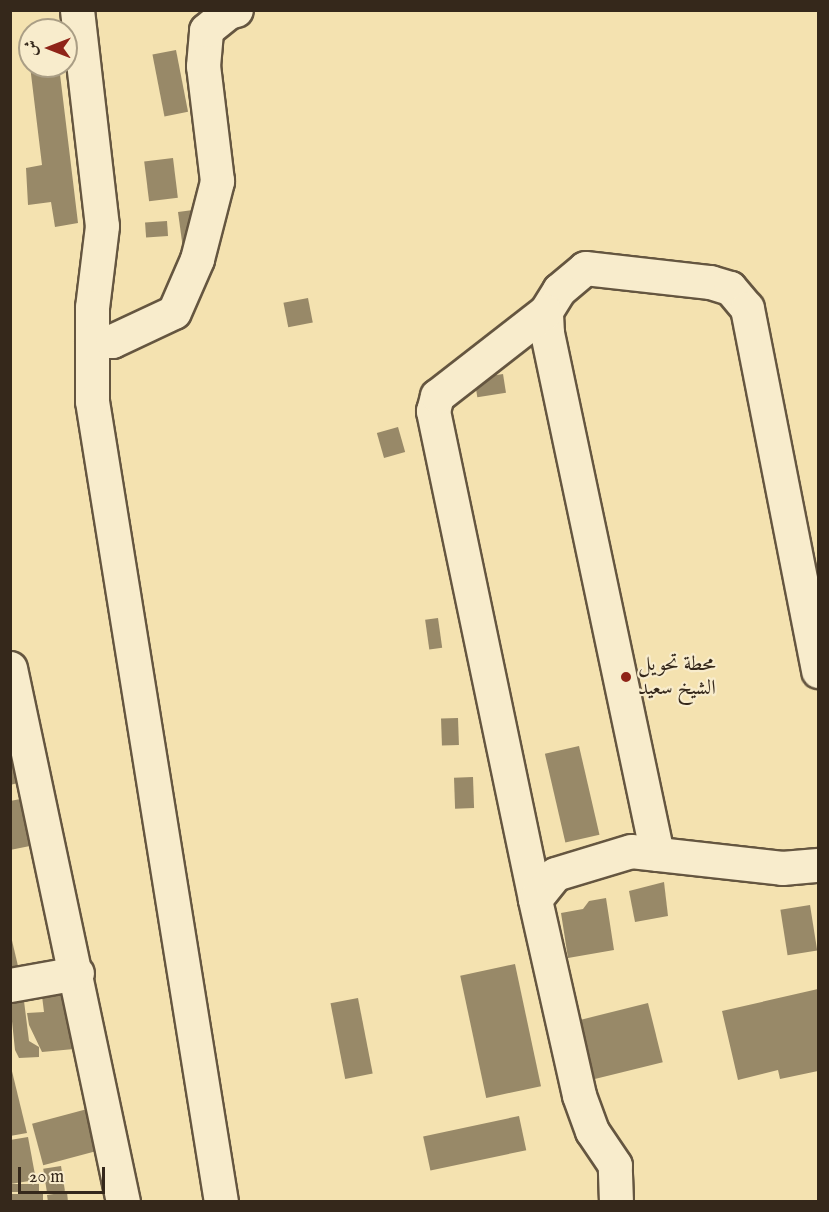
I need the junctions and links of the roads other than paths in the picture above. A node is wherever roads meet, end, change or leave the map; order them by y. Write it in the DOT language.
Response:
graph roads {
  1 [pos="77,10"];
  2 [pos="236,10"];
  3 [pos="546,311"];
  4 [pos="92,341"];
  5 [pos="10,668"];
  6 [pos="819,671"];
  7 [pos="657,854"];
  8 [pos="819,865"];
  9 [pos="535,899"];
  10 [pos="77,973"];
  11 [pos="10,986"];
  12 [pos="123,1202"];
  13 [pos="221,1202"];
  14 [pos="616,1202"];
  1 -- 4 [label="street"];
  2 -- 4 [label="street"];
  3 -- 6 [label="street"];
  3 -- 7 [label="street"];
  3 -- 9 [label="street"];
  4 -- 13 [label="street"];
  5 -- 10 [label="street"];
  7 -- 8 [label="street"];
  7 -- 9 [label="street"];
  9 -- 14 [label="street"];
  10 -- 11 [label="street"];
  10 -- 12 [label="street"];
}
